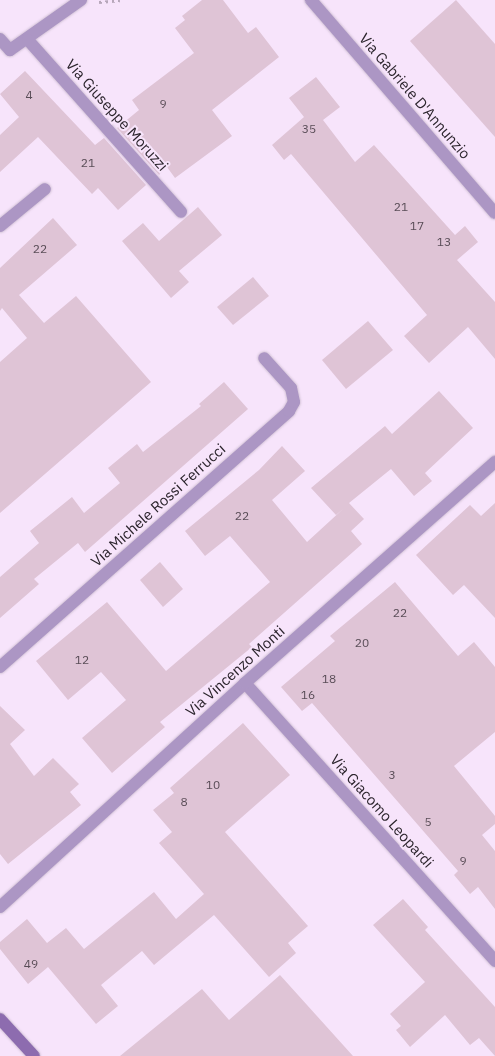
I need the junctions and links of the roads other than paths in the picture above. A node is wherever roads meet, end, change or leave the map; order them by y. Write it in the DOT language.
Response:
graph roads {
  1 [pos="81,0"];
  2 [pos="311,0"];
  3 [pos="0,39"];
  4 [pos="28,40"];
  5 [pos="45,189"];
  6 [pos="181,212"];
  7 [pos="495,213"];
  8 [pos="0,226"];
  9 [pos="264,358"];
  10 [pos="495,462"];
  11 [pos="0,667"];
  12 [pos="246,683"];
  13 [pos="0,907"];
  14 [pos="495,961"];
  15 [pos="0,1019"];
  16 [pos="34,1056"];
  1 -- 4 [label="street"];
  2 -- 7 [label="street, Via Gabriele D'Annunzio"];
  3 -- 4 [label="street"];
  4 -- 6 [label="street, Via Giuseppe Moruzzi"];
  5 -- 8 [label="street"];
  9 -- 11 [label="street, Via Michele Rossi Ferrucci"];
  10 -- 12 [label="street, Via Vincenzo Monti"];
  12 -- 13 [label="street, Via Vincenzo Monti"];
  12 -- 14 [label="street, Via Giacomo Leopardi"];
  15 -- 16 [label="street"];
}
